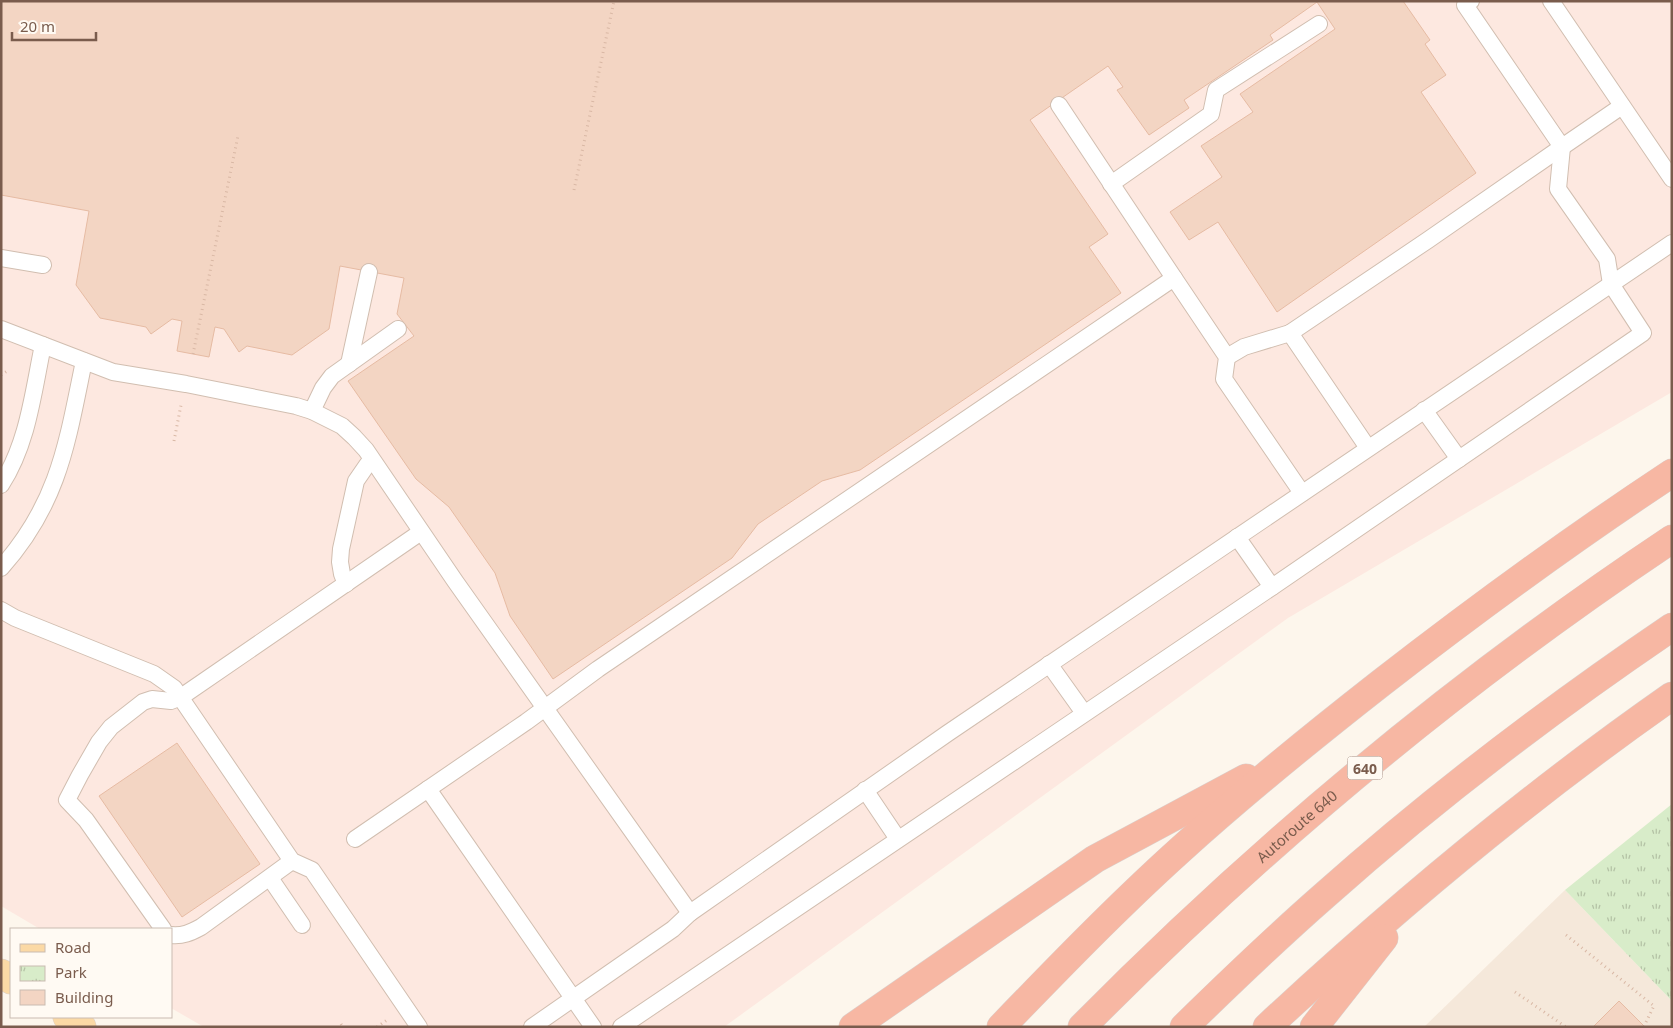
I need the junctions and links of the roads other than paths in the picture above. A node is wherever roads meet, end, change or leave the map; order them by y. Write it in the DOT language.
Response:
graph roads {
  1 [pos="1471,1"];
  2 [pos="1551,1"];
  3 [pos="1318,24"];
  4 [pos="1059,105"];
  5 [pos="1622,106"];
  6 [pos="1562,147"];
  7 [pos="1672,179"];
  8 [pos="1111,184"];
  9 [pos="1672,242"];
  10 [pos="1,258"];
  11 [pos="43,266"];
  12 [pos="369,272"];
  13 [pos="1174,278"];
  14 [pos="1610,284"];
  15 [pos="1,329"];
  16 [pos="398,330"];
  17 [pos="1290,333"];
  18 [pos="43,346"];
  19 [pos="1226,358"];
  20 [pos="84,361"];
  21 [pos="348,364"];
  22 [pos="312,410"];
  23 [pos="1424,410"];
  24 [pos="1368,448"];
  25 [pos="1459,459"];
  26 [pos="373,462"];
  27 [pos="1672,473"];
  28 [pos="1,485"];
  29 [pos="1302,493"];
  30 [pos="421,532"];
  31 [pos="1237,537"];
  32 [pos="1672,539"];
  33 [pos="1,568"];
  34 [pos="346,584"];
  35 [pos="1272,587"];
  36 [pos="1,610"];
  37 [pos="1672,627"];
  38 [pos="1049,664"];
  39 [pos="1672,696"];
  40 [pos="181,697"];
  41 [pos="544,708"];
  42 [pos="1084,714"];
  43 [pos="1294,752"];
  44 [pos="428,789"];
  45 [pos="866,790"];
  46 [pos="355,839"];
  47 [pos="898,839"];
  48 [pos="292,861"];
  49 [pos="270,878"];
  50 [pos="1427,884"];
  51 [pos="690,913"];
  52 [pos="302,925"];
  53 [pos="162,928"];
  54 [pos="172,935"];
  55 [pos="573,999"];
  56 [pos="68,1018"];
  57 [pos="82,1027"];
  58 [pos="419,1027"];
  59 [pos="532,1027"];
  60 [pos="593,1027"];
  61 [pos="621,1027"];
  62 [pos="853,1027"];
  63 [pos="1001,1027"];
  64 [pos="1082,1027"];
  65 [pos="1184,1027"];
  66 [pos="1267,1027"];
  67 [pos="1314,1027"];
  1 -- 6 [label="lane"];
  2 -- 5 [label="lane"];
  3 -- 8 [label="lane"];
  4 -- 8 [label="lane"];
  5 -- 6 [label="lane"];
  5 -- 7 [label="lane"];
  6 -- 14 [label="lane"];
  6 -- 17 [label="lane"];
  8 -- 13 [label="lane"];
  9 -- 14 [label="lane"];
  10 -- 11 [label="lane"];
  12 -- 21 [label="lane"];
  13 -- 19 [label="lane"];
  13 -- 41 [label="lane"];
  14 -- 23 [label="lane"];
  14 -- 25 [label="lane"];
  15 -- 18 [label="lane"];
  16 -- 21 [label="lane"];
  17 -- 19 [label="lane"];
  17 -- 24 [label="lane"];
  18 -- 20 [label="lane"];
  18 -- 28 [label="lane"];
  19 -- 29 [label="lane"];
  20 -- 22 [label="lane"];
  20 -- 33 [label="lane"];
  21 -- 22 [label="lane"];
  22 -- 26 [label="lane"];
  23 -- 24 [label="lane"];
  23 -- 25 [label="lane"];
  24 -- 29 [label="lane"];
  25 -- 35 [label="lane"];
  26 -- 30 [label="lane"];
  26 -- 34 [label="lane"];
  27 -- 43 [label="highway"];
  29 -- 31 [label="lane"];
  30 -- 34 [label="lane"];
  30 -- 41 [label="lane"];
  31 -- 35 [label="lane"];
  31 -- 38 [label="lane"];
  32 -- 64 [label="highway, Autoroute 640 / 640"];
  34 -- 40 [label="lane"];
  35 -- 42 [label="lane"];
  36 -- 40 [label="lane"];
  37 -- 65 [label="highway"];
  38 -- 42 [label="lane"];
  38 -- 45 [label="lane"];
  39 -- 50 [label="highway"];
  40 -- 48 [label="lane"];
  40 -- 53 [label="lane"];
  41 -- 44 [label="lane"];
  41 -- 51 [label="lane"];
  42 -- 47 [label="lane"];
  43 -- 62 [label="highway"];
  43 -- 63 [label="highway"];
  44 -- 46 [label="lane"];
  44 -- 55 [label="lane"];
  45 -- 47 [label="lane"];
  45 -- 51 [label="lane"];
  47 -- 61 [label="lane"];
  48 -- 49 [label="lane"];
  48 -- 58 [label="lane"];
  49 -- 52 [label="lane"];
  49 -- 54 [label="lane"];
  50 -- 66 [label="highway"];
  50 -- 67 [label="highway"];
  51 -- 55 [label="lane"];
  55 -- 59 [label="lane"];
  55 -- 60 [label="lane"];
  56 -- 57 [label="main road"];
}
